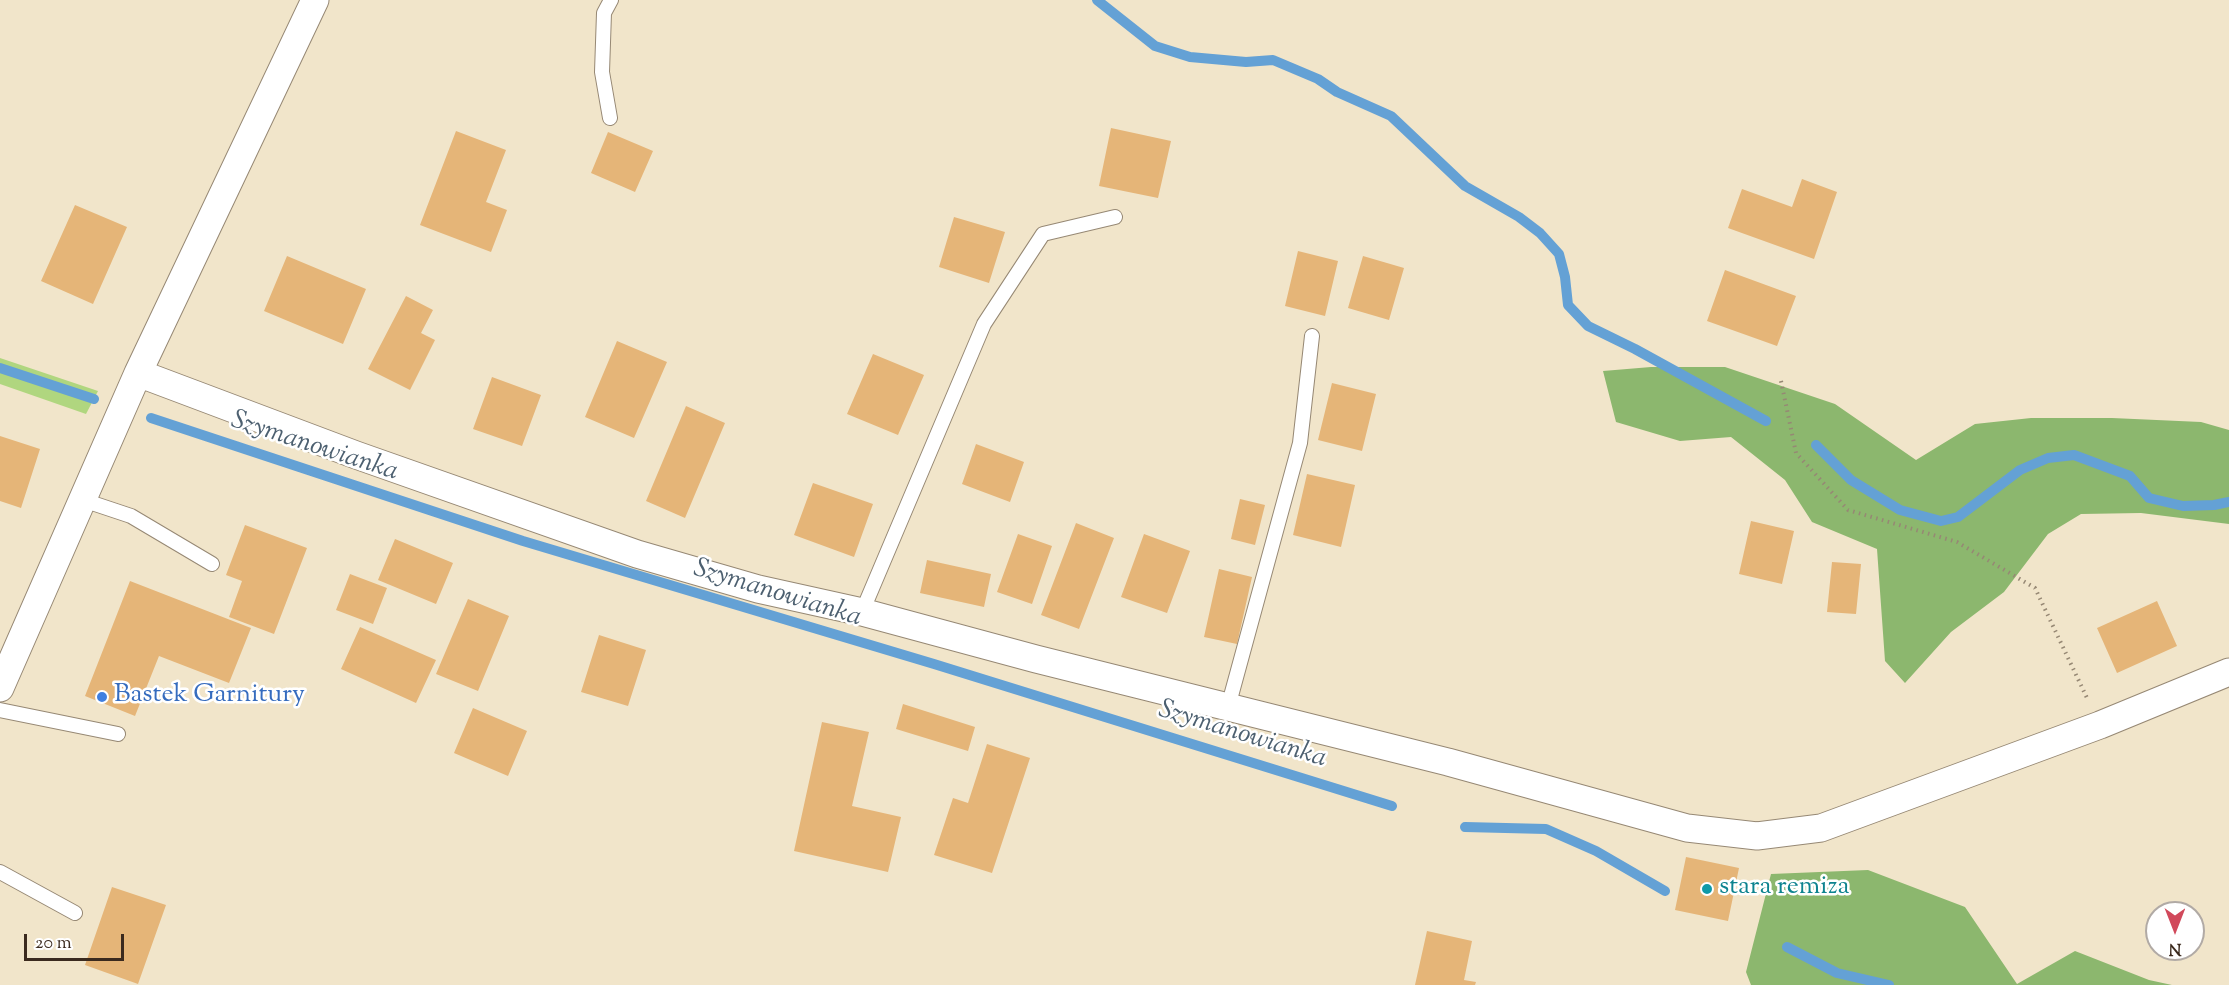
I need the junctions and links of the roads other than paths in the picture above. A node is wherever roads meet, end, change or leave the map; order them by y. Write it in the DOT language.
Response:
graph roads {
  1 [pos="315,0"];
  2 [pos="611,0"];
  3 [pos="610,118"];
  4 [pos="1115,217"];
  5 [pos="1312,336"];
  6 [pos="138,373"];
  7 [pos="82,500"];
  8 [pos="212,564"];
  9 [pos="862,612"];
  10 [pos="2229,672"];
  11 [pos="0,688"];
  12 [pos="1228,707"];
  13 [pos="0,710"];
  14 [pos="118,734"];
  15 [pos="0,872"];
  16 [pos="75,913"];
  1 -- 6 [label="street"];
  2 -- 3 [label="lane"];
  4 -- 9 [label="lane"];
  5 -- 12 [label="lane"];
  6 -- 7 [label="street"];
  6 -- 9 [label="street"];
  7 -- 8 [label="lane"];
  7 -- 11 [label="street"];
  9 -- 12 [label="street"];
  10 -- 12 [label="street"];
  13 -- 14 [label="lane"];
  15 -- 16 [label="lane"];
}
